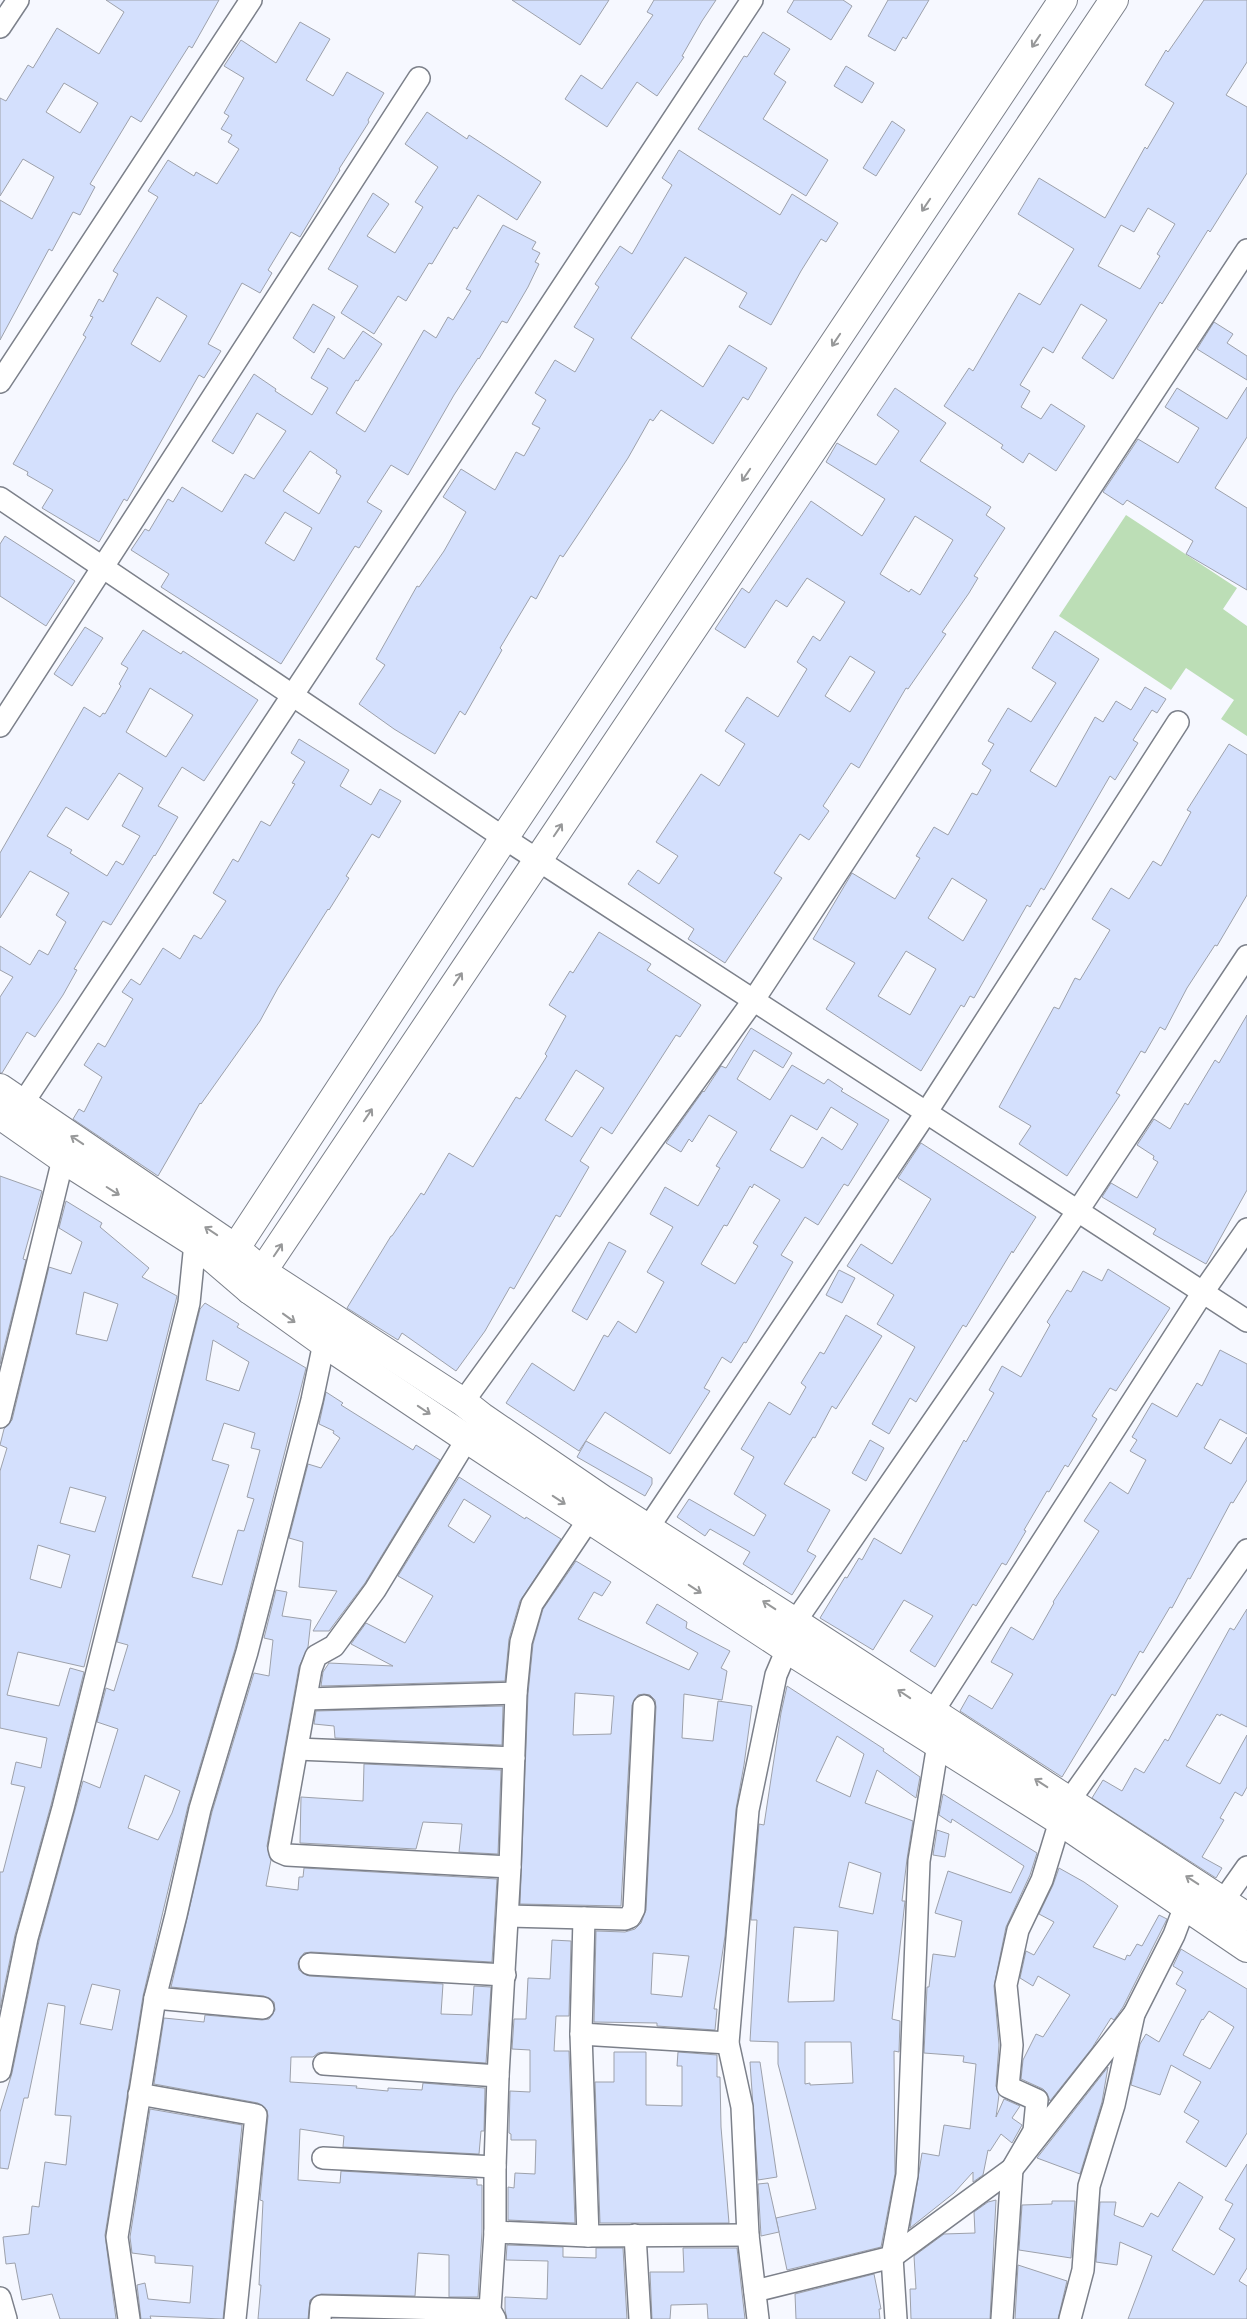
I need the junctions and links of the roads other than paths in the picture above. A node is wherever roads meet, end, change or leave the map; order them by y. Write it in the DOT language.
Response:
graph roads {
  1 [pos="18,0"];
  2 [pos="251,0"];
  3 [pos="752,0"];
  4 [pos="1063,0"];
  5 [pos="1114,0"];
  6 [pos="0,27"];
  7 [pos="419,78"];
  8 [pos="946,175"];
  9 [pos="982,197"];
  10 [pos="903,240"];
  11 [pos="1247,250"];
  12 [pos="938,262"];
  13 [pos="0,382"];
  14 [pos="0,498"];
  15 [pos="103,568"];
  16 [pos="294,696"];
  17 [pos="1178,722"];
  18 [pos="0,726"];
  19 [pos="504,838"];
  20 [pos="538,860"];
  21 [pos="1247,956"];
  22 [pos="754,1001"];
  23 [pos="0,1088"];
  24 [pos="12,1109"];
  25 [pos="926,1113"];
  26 [pos="63,1159"];
  27 [pos="1077,1212"];
  28 [pos="1247,1228"];
  29 [pos="195,1243"];
  30 [pos="230,1257"];
  31 [pos="256,1281"];
  32 [pos="1203,1292"];
  33 [pos="1247,1321"];
  34 [pos="324,1343"];
  35 [pos="463,1402"];
  36 [pos="0,1417"];
  37 [pos="467,1439"];
  38 [pos="589,1520"];
  39 [pos="648,1528"];
  40 [pos="1247,1550"];
  41 [pos="796,1622"];
  42 [pos="787,1649"];
  43 [pos="516,1693"];
  44 [pos="306,1699"];
  45 [pos="644,1706"];
  46 [pos="932,1713"];
  47 [pos="938,1744"];
  48 [pos="296,1749"];
  49 [pos="514,1758"];
  50 [pos="1065,1811"];
  51 [pos="510,1866"];
  52 [pos="1247,1867"];
  53 [pos="1223,1901"];
  54 [pos="1185,1906"];
  55 [pos="508,1916"];
  56 [pos="1247,1917"];
  57 [pos="584,1918"];
  58 [pos="1247,1948"];
  59 [pos="310,1964"];
  60 [pos="505,1975"];
  61 [pos="154,1998"];
  62 [pos="263,2008"];
  63 [pos="1134,2014"];
  64 [pos="581,2034"];
  65 [pos="728,2043"];
  66 [pos="324,2064"];
  67 [pos="0,2071"];
  68 [pos="498,2076"];
  69 [pos="139,2094"];
  70 [pos="323,2158"];
  71 [pos="495,2167"];
  72 [pos="1012,2169"];
  73 [pos="495,2232"];
  74 [pos="635,2235"];
  75 [pos="748,2235"];
  76 [pos="588,2236"];
  77 [pos="892,2257"];
  78 [pos="755,2291"];
  79 [pos="0,2298"];
  80 [pos="493,2315"];
  81 [pos="6,2319"];
  82 [pos="129,2319"];
  83 [pos="235,2319"];
  84 [pos="320,2319"];
  85 [pos="640,2319"];
  86 [pos="758,2319"];
  87 [pos="896,2319"];
  88 [pos="1002,2319"];
  89 [pos="1070,2319"];
  1 -- 6 [label="street"];
  2 -- 13 [label="street"];
  3 -- 16 [label="street"];
  4 -- 8 [label="main road, one-way"];
  5 -- 9 [label="main road"];
  7 -- 15 [label="street"];
  8 -- 9 [label="main road"];
  8 -- 10 [label="main road, one-way"];
  9 -- 12 [label="main road"];
  10 -- 12 [label="main road"];
  10 -- 19 [label="main road, one-way"];
  11 -- 22 [label="street"];
  20 -- 12 [label="main road, one-way"];
  14 -- 15 [label="street"];
  15 -- 16 [label="street"];
  15 -- 18 [label="street"];
  16 -- 19 [label="street"];
  16 -- 24 [label="street"];
  17 -- 25 [label="street"];
  19 -- 20 [label="street"];
  19 -- 30 [label="main road"];
  20 -- 22 [label="street"];
  31 -- 20 [label="main road, one-way"];
  21 -- 27 [label="street"];
  22 -- 25 [label="street"];
  22 -- 35 [label="street"];
  23 -- 24 [label="main road"];
  24 -- 26 [label="main road"];
  30 -- 24 [label="main road, one-way"];
  25 -- 27 [label="street"];
  25 -- 39 [label="street"];
  26 -- 29 [label="main road, one-way"];
  26 -- 36 [label="street"];
  27 -- 32 [label="street"];
  27 -- 41 [label="street"];
  28 -- 32 [label="street"];
  29 -- 30 [label="main road"];
  29 -- 67 [label="street"];
  30 -- 31 [label="main road"];
  31 -- 34 [label="main road, one-way"];
  31 -- 35 [label="main road"];
  32 -- 33 [label="street"];
  32 -- 46 [label="street"];
  34 -- 37 [label="main road, one-way"];
  34 -- 61 [label="street"];
  35 -- 39 [label="main road"];
  37 -- 38 [label="main road, one-way"];
  37 -- 44 [label="street"];
  38 -- 42 [label="main road, one-way"];
  38 -- 43 [label="street"];
  41 -- 39 [label="main road, one-way"];
  40 -- 50 [label="street"];
  46 -- 41 [label="main road, one-way"];
  42 -- 47 [label="main road"];
  42 -- 65 [label="street"];
  43 -- 44 [label="street"];
  43 -- 49 [label="street"];
  44 -- 48 [label="street"];
  45 -- 57 [label="street"];
  50 -- 46 [label="main road, one-way"];
  47 -- 50 [label="main road"];
  47 -- 77 [label="street"];
  48 -- 49 [label="street"];
  48 -- 51 [label="street"];
  49 -- 51 [label="street"];
  53 -- 50 [label="main road, one-way"];
  50 -- 54 [label="main road"];
  50 -- 72 [label="street"];
  51 -- 55 [label="street"];
  52 -- 53 [label="street"];
  53 -- 56 [label="main road"];
  54 -- 58 [label="main road"];
  54 -- 63 [label="street"];
  55 -- 57 [label="street"];
  55 -- 60 [label="street"];
  57 -- 64 [label="street"];
  59 -- 60 [label="street"];
  60 -- 68 [label="street"];
  61 -- 62 [label="street"];
  61 -- 69 [label="street"];
  63 -- 72 [label="street"];
  63 -- 89 [label="street"];
  64 -- 65 [label="street"];
  64 -- 76 [label="street"];
  65 -- 75 [label="street"];
  66 -- 68 [label="street"];
  68 -- 71 [label="street"];
  69 -- 82 [label="street"];
  69 -- 83 [label="street"];
  70 -- 71 [label="street"];
  71 -- 73 [label="street"];
  72 -- 77 [label="street"];
  72 -- 88 [label="street"];
  73 -- 76 [label="street"];
  73 -- 80 [label="street"];
  74 -- 75 [label="street"];
  74 -- 76 [label="street"];
  74 -- 85 [label="street"];
  75 -- 78 [label="street"];
  77 -- 78 [label="street"];
  77 -- 87 [label="street"];
  78 -- 86 [label="street"];
  79 -- 81 [label="street"];
  80 -- 84 [label="street"];
}
